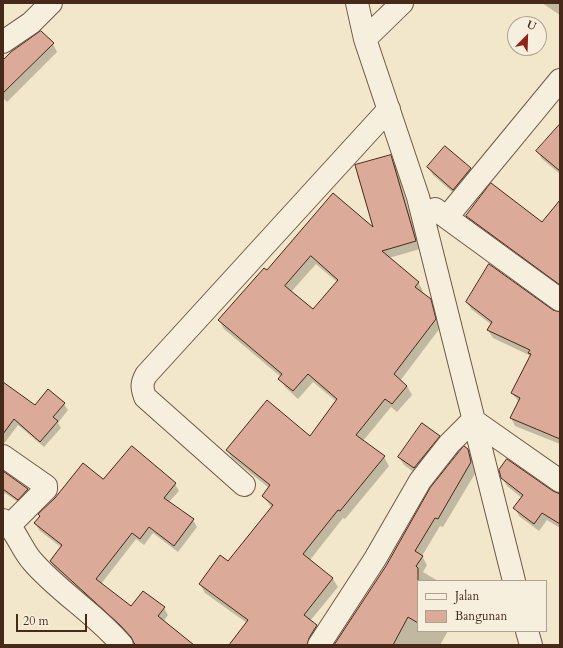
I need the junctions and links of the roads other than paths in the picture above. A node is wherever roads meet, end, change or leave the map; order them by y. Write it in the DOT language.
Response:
graph roads {
  1 [pos="51,3"];
  2 [pos="357,3"];
  3 [pos="402,3"];
  4 [pos="365,39"];
  5 [pos="3,42"];
  6 [pos="560,80"];
  7 [pos="389,109"];
  8 [pos="418,197"];
  9 [pos="447,218"];
  10 [pos="560,300"];
  11 [pos="473,420"];
  12 [pos="3,456"];
  13 [pos="560,481"];
  14 [pos="244,485"];
  15 [pos="6,523"];
  16 [pos="514,580"];
  17 [pos="527,632"];
  18 [pos="122,645"];
  19 [pos="319,645"];
  20 [pos="531,645"];
  1 -- 5 [label="street"];
  2 -- 4 [label="street"];
  3 -- 4 [label="street"];
  4 -- 7 [label="street"];
  6 -- 9 [label="street"];
  7 -- 8 [label="street"];
  7 -- 14 [label="street"];
  8 -- 9 [label="street"];
  8 -- 11 [label="street"];
  9 -- 10 [label="street"];
  11 -- 13 [label="street"];
  11 -- 16 [label="street"];
  11 -- 19 [label="street"];
  12 -- 15 [label="street"];
  15 -- 18 [label="street"];
  17 -- 20 [label="street"];
}
